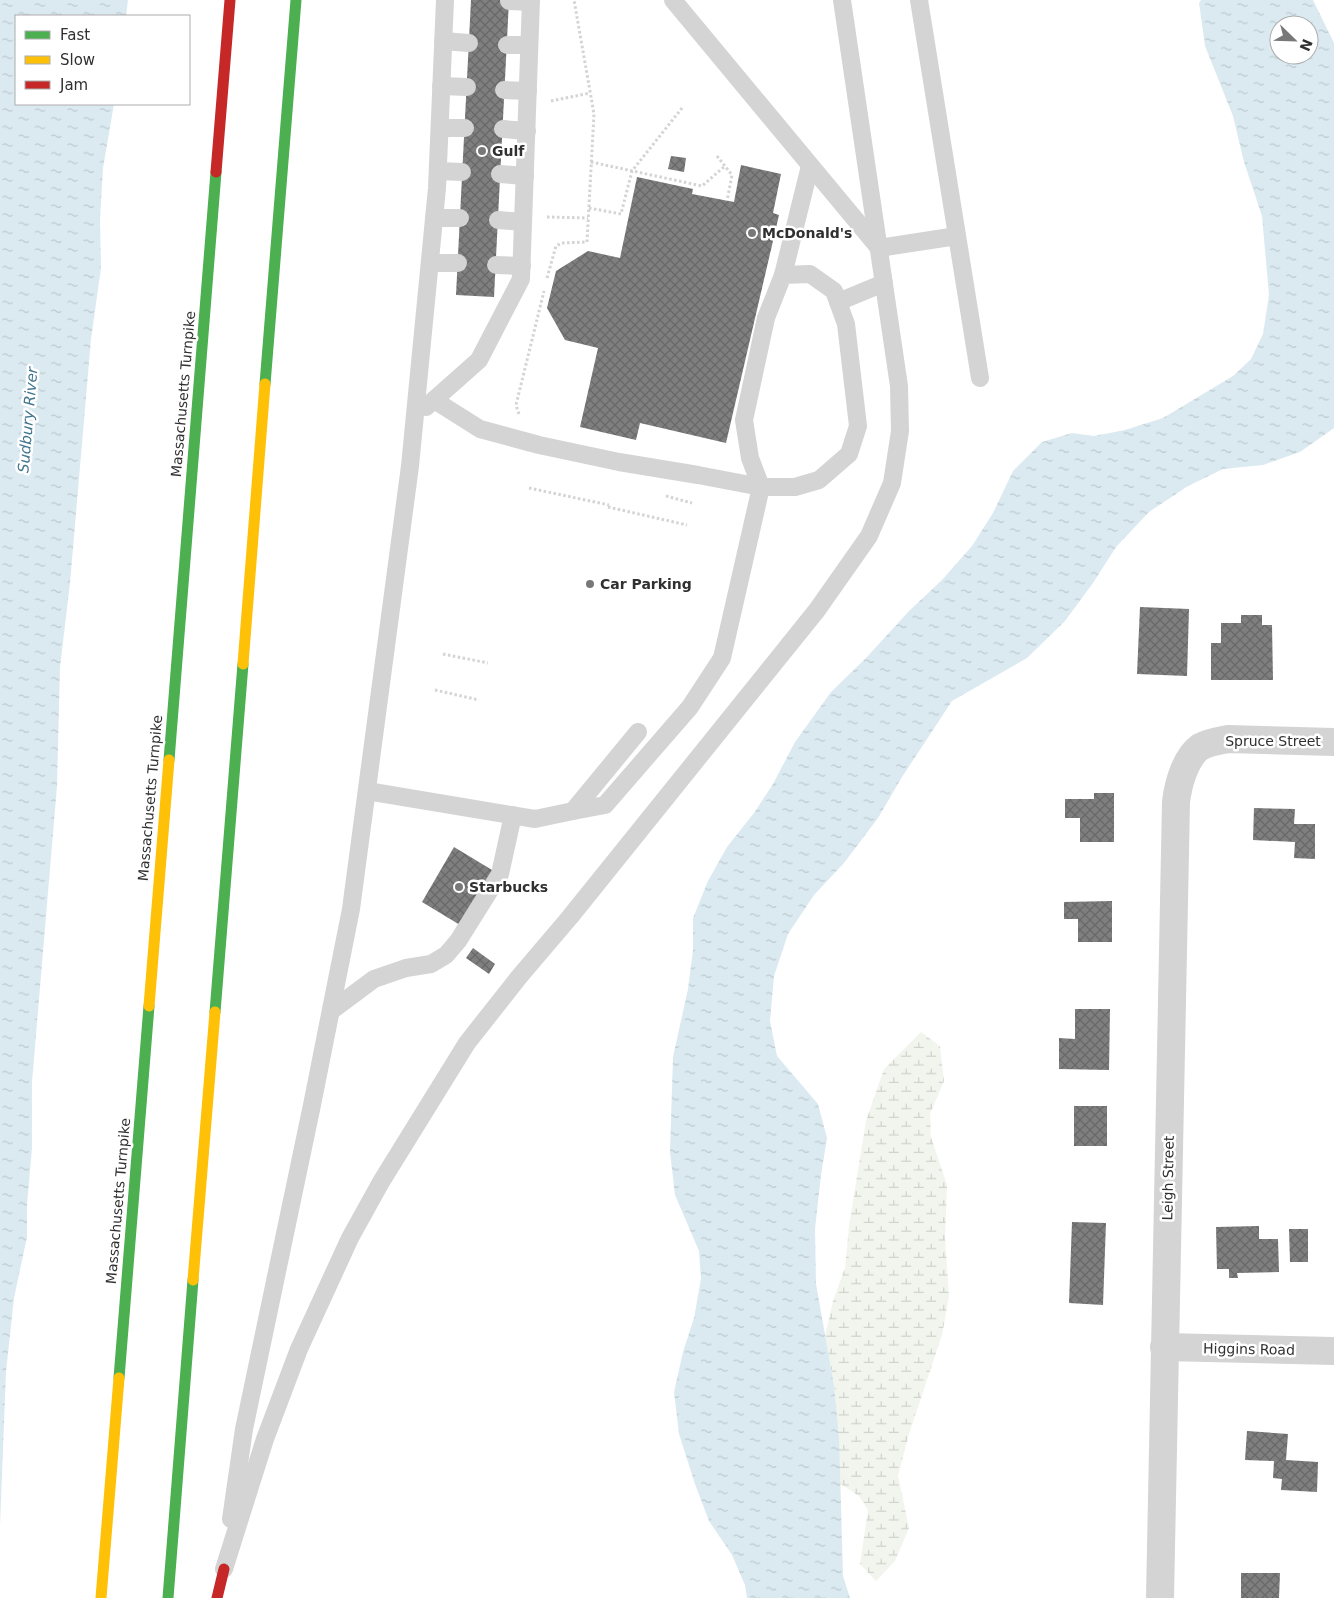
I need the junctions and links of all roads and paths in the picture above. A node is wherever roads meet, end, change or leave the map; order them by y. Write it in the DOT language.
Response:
graph roads {
  1 [pos="230,0"];
  2 [pos="296,0"];
  3 [pos="445,0"];
  4 [pos="574,0"];
  5 [pos="673,0"];
  6 [pos="842,0"];
  7 [pos="919,0"];
  8 [pos="509,1"];
  9 [pos="531,1"];
  10 [pos="443,41"];
  11 [pos="469,43"];
  12 [pos="507,45"];
  13 [pos="529,45"];
  14 [pos="441,86"];
  15 [pos="467,87"];
  16 [pos="504,90"];
  17 [pos="590,93"];
  18 [pos="528,98"];
  19 [pos="682,108"];
  20 [pos="440,128"];
  21 [pos="465,128"];
  22 [pos="503,129"];
  23 [pos="527,131"];
  24 [pos="717,156"];
  25 [pos="591,162"];
  26 [pos="725,166"];
  27 [pos="810,166"];
  28 [pos="438,171"];
  29 [pos="632,171"];
  30 [pos="462,172"];
  31 [pos="500,174"];
  32 [pos="525,176"];
  33 [pos="727,200"];
  34 [pos="589,208"];
  35 [pos="434,218"];
  36 [pos="460,218"];
  37 [pos="588,218"];
  38 [pos="523,219"];
  39 [pos="498,220"];
  40 [pos="957,236"];
  41 [pos="879,248"];
  42 [pos="430,263"];
  43 [pos="458,263"];
  44 [pos="496,265"];
  45 [pos="522,266"];
  46 [pos="783,275"];
  47 [pos="884,283"];
  48 [pos="838,302"];
  49 [pos="980,378"];
  50 [pos="434,400"];
  51 [pos="522,417"];
  52 [pos="415,418"];
  53 [pos="760,487"];
  54 [pos="529,488"];
  55 [pos="687,525"];
  56 [pos="443,654"];
  57 [pos="488,663"];
  58 [pos="435,690"];
  59 [pos="479,700"];
  60 [pos="638,732"];
  61 [pos="1334,742"];
  62 [pos="1189,760"];
  63 [pos="367,791"];
  64 [pos="572,812"];
  65 [pos="513,815"];
  66 [pos="331,1011"];
  67 [pos="1164,1347"];
  68 [pos="1334,1351"];
  69 [pos="224,1569"];
  70 [pos="101,1598"];
  71 [pos="168,1598"];
  72 [pos="217,1598"];
  73 [pos="1160,1598"];
  1 -- 70 [label="highway, Massachusetts Turnpike"];
  2 -- 71 [label="highway"];
  3 -- 10 [label="lane"];
  4 -- 17 [label="path"];
  5 -- 27 [label="lane"];
  6 -- 41 [label="lane"];
  7 -- 40 [label="lane"];
  8 -- 9 [label="lane"];
  9 -- 13 [label="lane"];
  10 -- 11 [label="lane"];
  10 -- 14 [label="lane"];
  12 -- 13 [label="lane"];
  13 -- 18 [label="lane"];
  14 -- 15 [label="lane"];
  14 -- 20 [label="lane"];
  16 -- 18 [label="lane"];
  17 -- 18 [label="path"];
  17 -- 25 [label="path"];
  18 -- 23 [label="lane"];
  19 -- 29 [label="path"];
  20 -- 21 [label="lane"];
  20 -- 28 [label="lane"];
  22 -- 23 [label="lane"];
  23 -- 32 [label="lane"];
  24 -- 26 [label="path"];
  25 -- 29 [label="path"];
  25 -- 34 [label="path"];
  26 -- 29 [label="path"];
  26 -- 33 [label="path"];
  27 -- 41 [label="lane"];
  27 -- 46 [label="lane"];
  28 -- 30 [label="lane"];
  28 -- 35 [label="lane"];
  29 -- 34 [label="path"];
  31 -- 32 [label="lane"];
  32 -- 38 [label="lane"];
  34 -- 37 [label="path"];
  35 -- 36 [label="lane"];
  35 -- 42 [label="lane"];
  37 -- 38 [label="path"];
  37 -- 51 [label="path"];
  38 -- 39 [label="lane"];
  38 -- 45 [label="lane"];
  40 -- 41 [label="lane"];
  40 -- 49 [label="lane"];
  41 -- 47 [label="lane"];
  42 -- 43 [label="lane"];
  42 -- 52 [label="lane"];
  44 -- 45 [label="lane"];
  45 -- 50 [label="lane"];
  46 -- 48 [label="lane"];
  46 -- 53 [label="lane"];
  47 -- 48 [label="lane"];
  47 -- 69 [label="lane"];
  48 -- 53 [label="lane"];
  50 -- 52 [label="lane"];
  50 -- 53 [label="lane"];
  52 -- 63 [label="lane"];
  53 -- 64 [label="lane"];
  54 -- 55 [label="path"];
  56 -- 57 [label="path"];
  58 -- 59 [label="path"];
  60 -- 64 [label="lane"];
  61 -- 62 [label="street, Spruce Street"];
  62 -- 67 [label="street, Leigh Street"];
  63 -- 65 [label="lane"];
  63 -- 66 [label="lane"];
  64 -- 65 [label="lane"];
  65 -- 66 [label="lane"];
  66 -- 69 [label="lane"];
  67 -- 68 [label="street, Higgins Road"];
  67 -- 73 [label="street, Leigh Street"];
  69 -- 72 [label="highway"];
}
